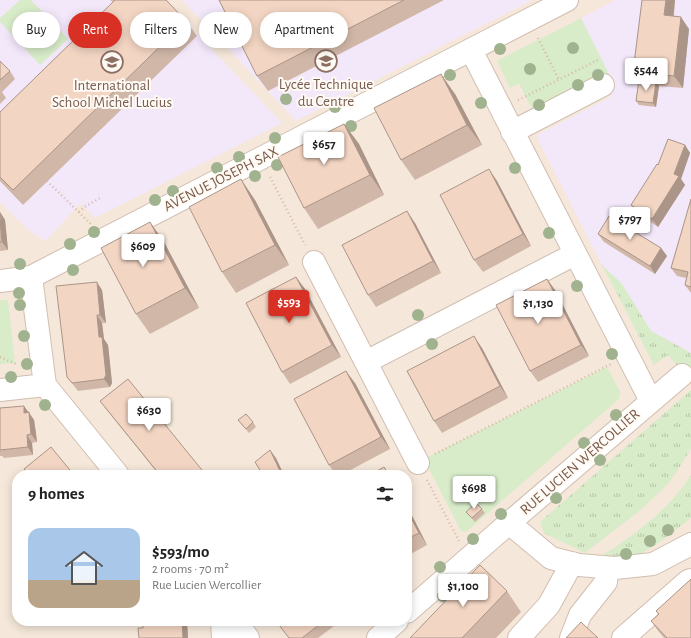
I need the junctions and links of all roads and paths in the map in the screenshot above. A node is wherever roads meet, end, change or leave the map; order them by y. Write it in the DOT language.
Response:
graph roads {
  1 [pos="567,0"];
  2 [pos="537,36"];
  3 [pos="470,50"];
  4 [pos="598,60"];
  5 [pos="559,80"];
  6 [pos="603,85"];
  7 [pos="517,101"];
  8 [pos="512,132"];
  9 [pos="260,158"];
  10 [pos="47,181"];
  11 [pos="102,196"];
  12 [pos="79,212"];
  13 [pos="92,226"];
  14 [pos="575,254"];
  15 [pos="314,262"];
  16 [pos="31,277"];
  17 [pos="0,281"];
  18 [pos="0,357"];
  19 [pos="366,362"];
  20 [pos="611,364"];
  21 [pos="18,365"];
  22 [pos="682,375"];
  23 [pos="46,385"];
  24 [pos="0,390"];
  25 [pos="651,401"];
  26 [pos="418,463"];
  27 [pos="114,470"];
  28 [pos="510,523"];
  29 [pos="691,544"];
  30 [pos="468,559"];
  31 [pos="572,563"];
  32 [pos="607,568"];
  33 [pos="691,580"];
  34 [pos="412,608"];
  35 [pos="222,626"];
  36 [pos="239,626"];
  37 [pos="391,626"];
  38 [pos="223,638"];
  39 [pos="248,638"];
  40 [pos="378,638"];
  41 [pos="519,638"];
  42 [pos="571,638"];
  43 [pos="623,638"];
  1 -- 3 [label="street, AVENUE JOSEPH SAX"];
  2 -- 5 [label="path"];
  3 -- 8 [label="street, RUE LUCIEN WERCOLLIER"];
  3 -- 9 [label="street, AVENUE JOSEPH SAX"];
  4 -- 5 [label="path"];
  5 -- 7 [label="path"];
  6 -- 8 [label="street"];
  8 -- 14 [label="street, RUE LUCIEN WERCOLLIER"];
  9 -- 15 [label="path"];
  9 -- 16 [label="street, AVENUE JOSEPH SAX"];
  10 -- 12 [label="path"];
  11 -- 12 [label="path"];
  12 -- 13 [label="path"];
  14 -- 19 [label="street"];
  14 -- 25 [label="street, RUE LUCIEN WERCOLLIER"];
  15 -- 19 [label="street"];
  16 -- 17 [label="street, AVENUE JOSEPH SAX"];
  16 -- 23 [label="street"];
  18 -- 21 [label="path"];
  19 -- 26 [label="street"];
  20 -- 26 [label="path"];
  22 -- 25 [label="street, RUE LUCIEN WERCOLLIER"];
  23 -- 24 [label="street"];
  23 -- 27 [label="street"];
  25 -- 28 [label="street, RUE LUCIEN WERCOLLIER"];
  26 -- 30 [label="path"];
  28 -- 30 [label="street, RUE LUCIEN WERCOLLIER"];
  28 -- 31 [label="street"];
  29 -- 32 [label="street"];
  30 -- 34 [label="street, RUE LUCIEN WERCOLLIER"];
  31 -- 32 [label="street"];
  31 -- 41 [label="street"];
  32 -- 42 [label="street"];
  33 -- 43 [label="street"];
  35 -- 38 [label="street"];
  36 -- 39 [label="street"];
  37 -- 40 [label="street"];
}
